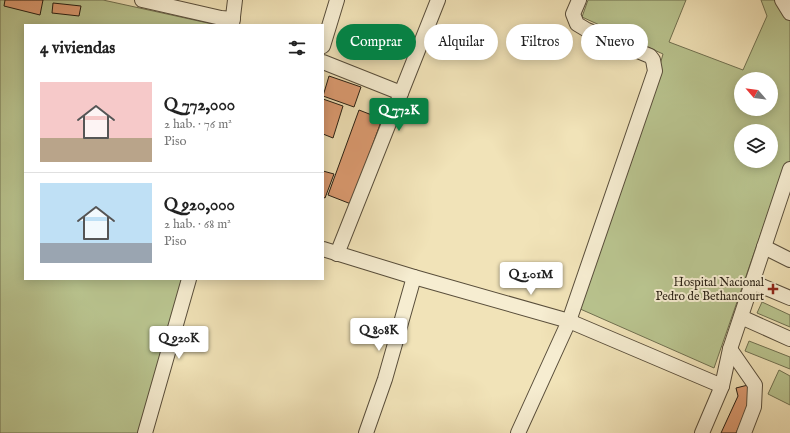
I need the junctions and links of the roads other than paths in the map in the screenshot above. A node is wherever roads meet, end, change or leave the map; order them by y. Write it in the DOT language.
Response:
graph roads {
  1 [pos="142,0"];
  2 [pos="235,0"];
  3 [pos="338,0"];
  4 [pos="438,0"];
  5 [pos="579,0"];
  6 [pos="782,0"];
  7 [pos="790,13"];
  8 [pos="233,22"];
  9 [pos="324,43"];
  10 [pos="324,62"];
  11 [pos="400,93"];
  12 [pos="790,169"];
  13 [pos="764,247"];
  14 [pos="324,249"];
  15 [pos="337,254"];
  16 [pos="790,260"];
  17 [pos="414,277"];
  18 [pos="188,280"];
  19 [pos="752,282"];
  20 [pos="790,298"];
  21 [pos="741,317"];
  22 [pos="569,321"];
  23 [pos="790,339"];
  24 [pos="730,349"];
  25 [pos="722,386"];
  26 [pos="145,433"];
  27 [pos="366,433"];
  28 [pos="518,433"];
  29 [pos="702,433"];
  30 [pos="744,433"];
  1 -- 8 [label="street"];
  2 -- 8 [label="street"];
  3 -- 9 [label="street"];
  4 -- 11 [label="street"];
  5 -- 22 [label="street"];
  6 -- 7 [label="street"];
  10 -- 11 [label="street"];
  11 -- 15 [label="street"];
  12 -- 13 [label="street"];
  13 -- 16 [label="street"];
  13 -- 19 [label="street"];
  14 -- 15 [label="street"];
  15 -- 17 [label="street"];
  17 -- 22 [label="street"];
  17 -- 27 [label="street"];
  18 -- 26 [label="street"];
  19 -- 20 [label="street"];
  19 -- 21 [label="street"];
  21 -- 23 [label="street"];
  21 -- 24 [label="street"];
  22 -- 25 [label="street"];
  22 -- 28 [label="street"];
  24 -- 25 [label="street"];
  24 -- 30 [label="street"];
  25 -- 29 [label="street"];
}
